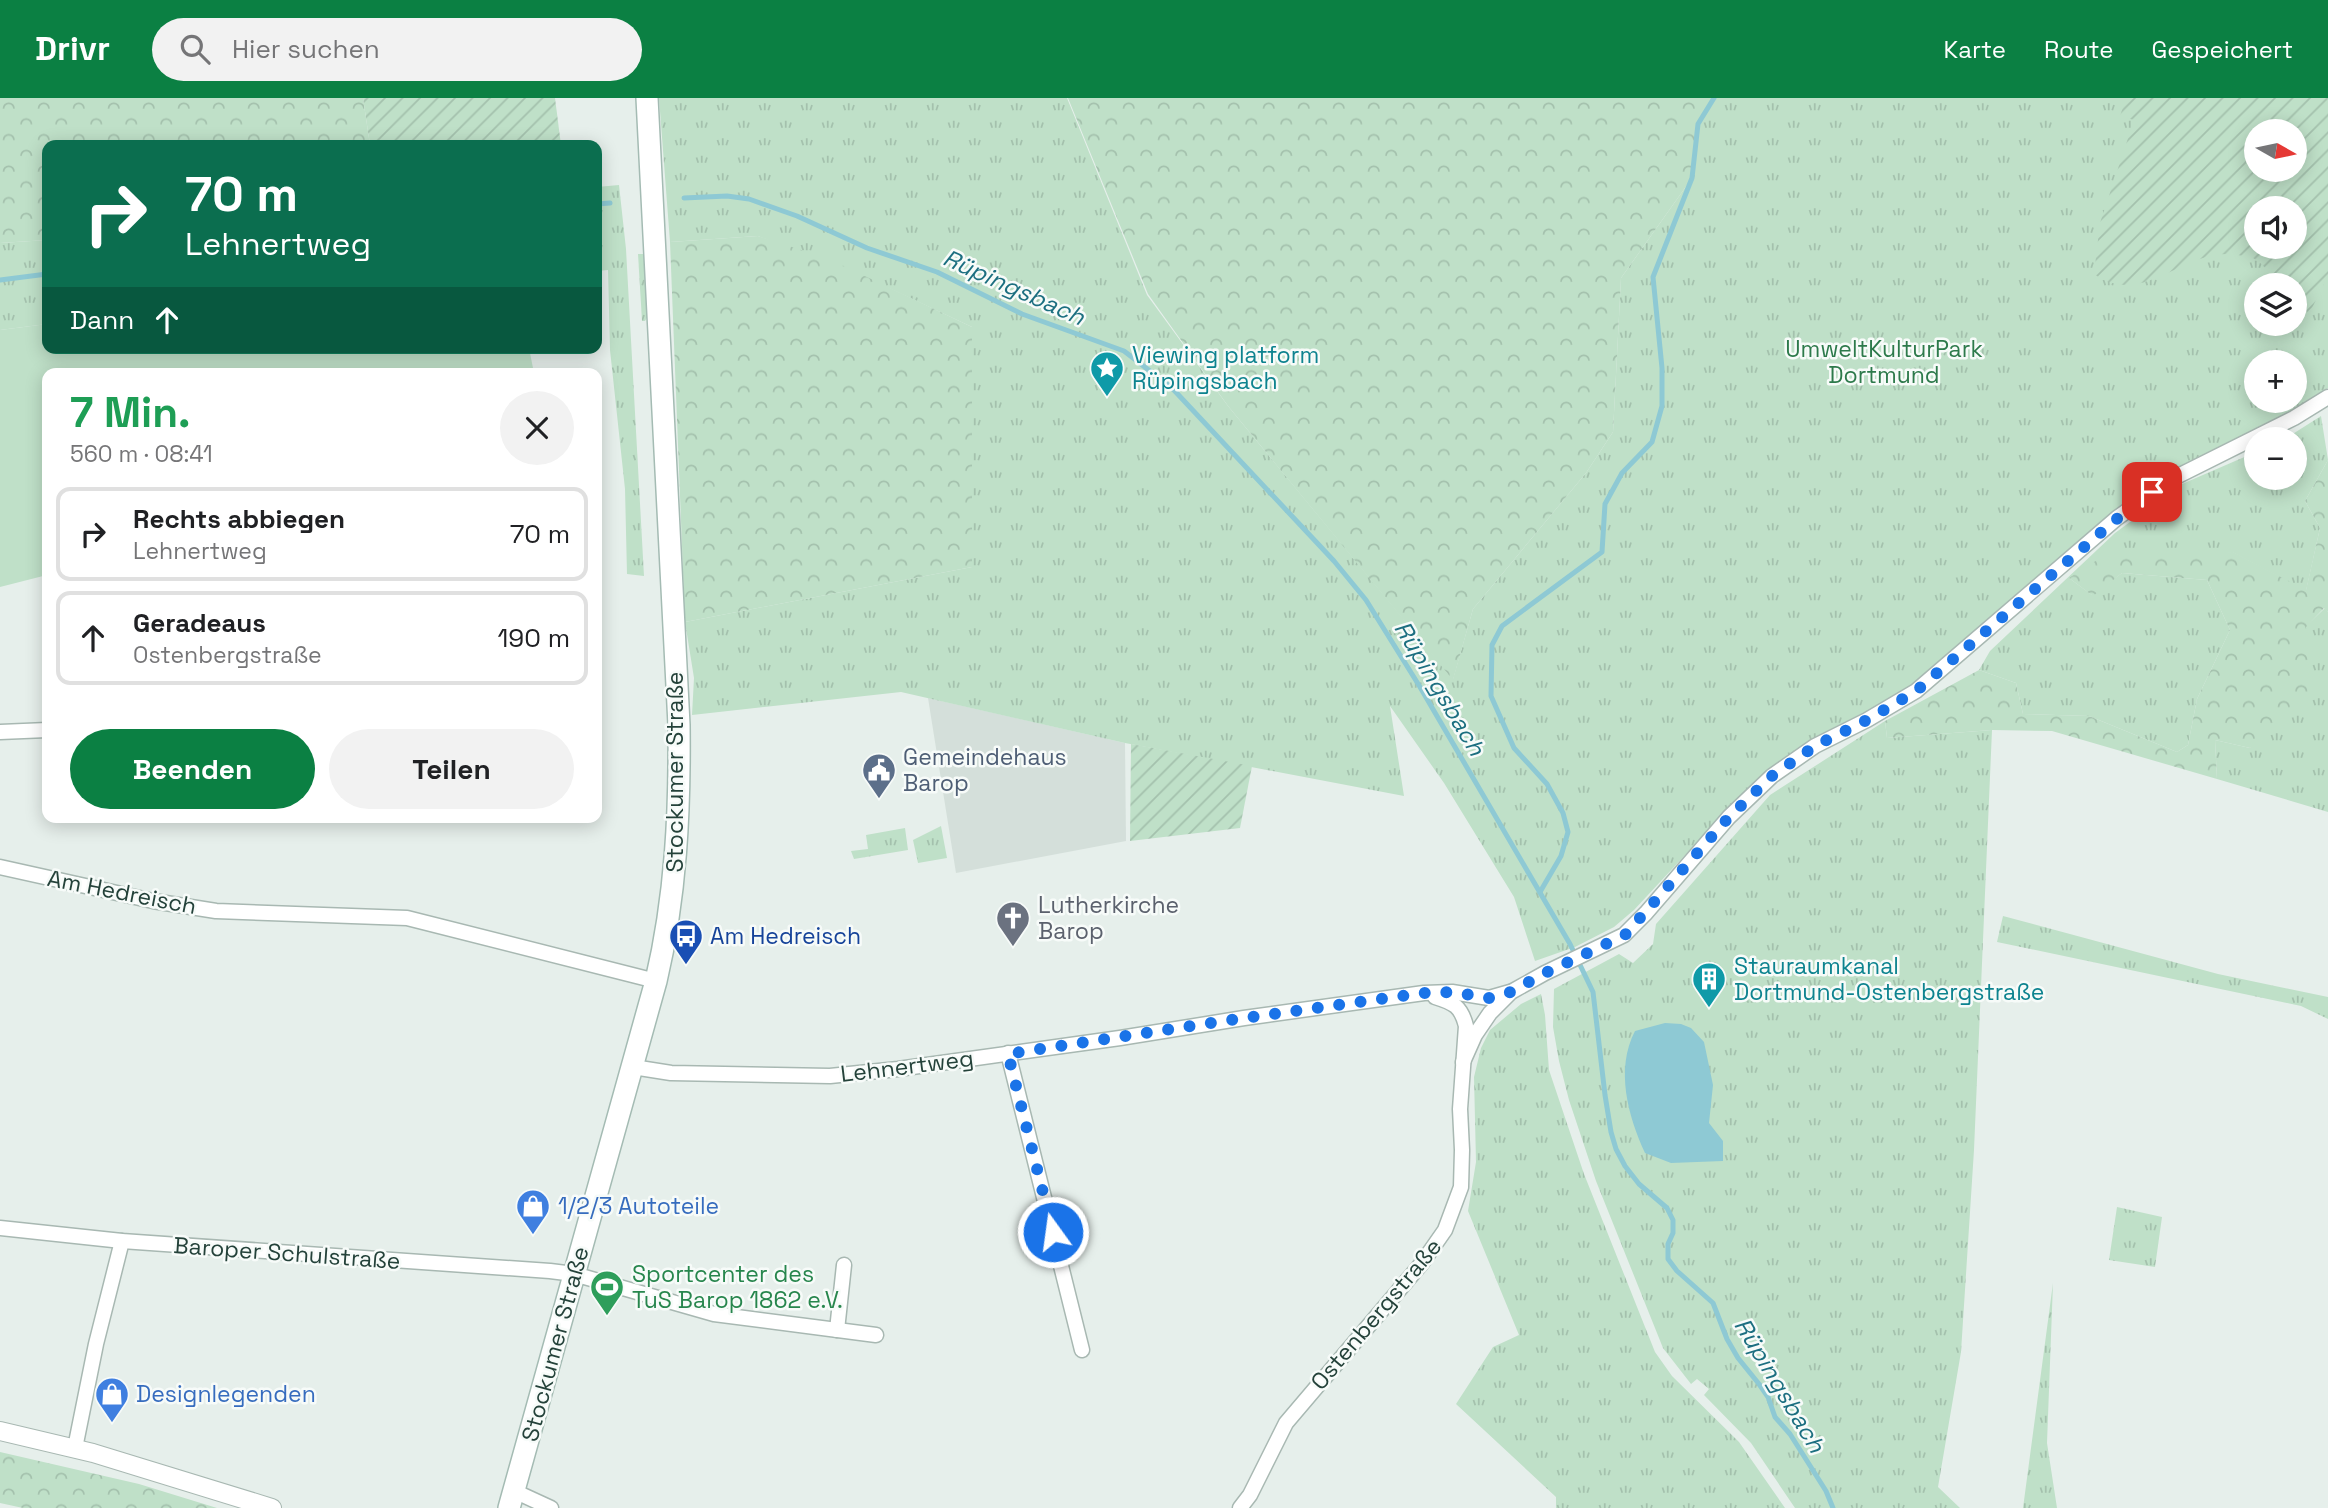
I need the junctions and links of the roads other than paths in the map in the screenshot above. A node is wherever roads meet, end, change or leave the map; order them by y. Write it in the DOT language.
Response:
graph roads {
  1 [pos="647,98"];
  2 [pos="2328,397"];
  3 [pos="42,730"];
  4 [pos="0,732"];
  5 [pos="0,867"];
  6 [pos="656,981"];
  7 [pos="1511,992"];
  8 [pos="1424,993"];
  9 [pos="1008,1054"];
  10 [pos="1463,1062"];
  11 [pos="633,1067"];
  12 [pos="0,1228"];
  13 [pos="122,1241"];
  14 [pos="844,1265"];
  15 [pos="574,1274"];
  16 [pos="837,1330"];
  17 [pos="876,1335"];
  18 [pos="1082,1350"];
  19 [pos="0,1431"];
  20 [pos="75,1448"];
  21 [pos="512,1500"];
  22 [pos="272,1508"];
  23 [pos="551,1508"];
  24 [pos="1240,1508"];
  1 -- 6 [label="main road, Stockumer Straße"];
  2 -- 7 [label="street, Ostenbergstraße"];
  3 -- 4 [label="street"];
  5 -- 6 [label="street, Am Hedreisch"];
  6 -- 11 [label="main road, Stockumer Straße"];
  7 -- 8 [label="street, Lehnertweg"];
  7 -- 10 [label="street, Ostenbergstraße"];
  8 -- 9 [label="street, Lehnertweg"];
  8 -- 10 [label="street, Ostenbergstraße"];
  9 -- 11 [label="street, Lehnertweg"];
  9 -- 18 [label="street"];
  10 -- 24 [label="street, Ostenbergstraße"];
  11 -- 15 [label="main road, Stockumer Straße"];
  12 -- 13 [label="street, Baroper Schulstraße"];
  13 -- 15 [label="street, Baroper Schulstraße"];
  13 -- 20 [label="street"];
  14 -- 16 [label="street"];
  15 -- 16 [label="street, Baroper Schulstraße"];
  15 -- 21 [label="main road, Stockumer Straße"];
  16 -- 17 [label="street, Baroper Schulstraße"];
  19 -- 20 [label="street"];
  20 -- 22 [label="street"];
  21 -- 23 [label="street"];
}
